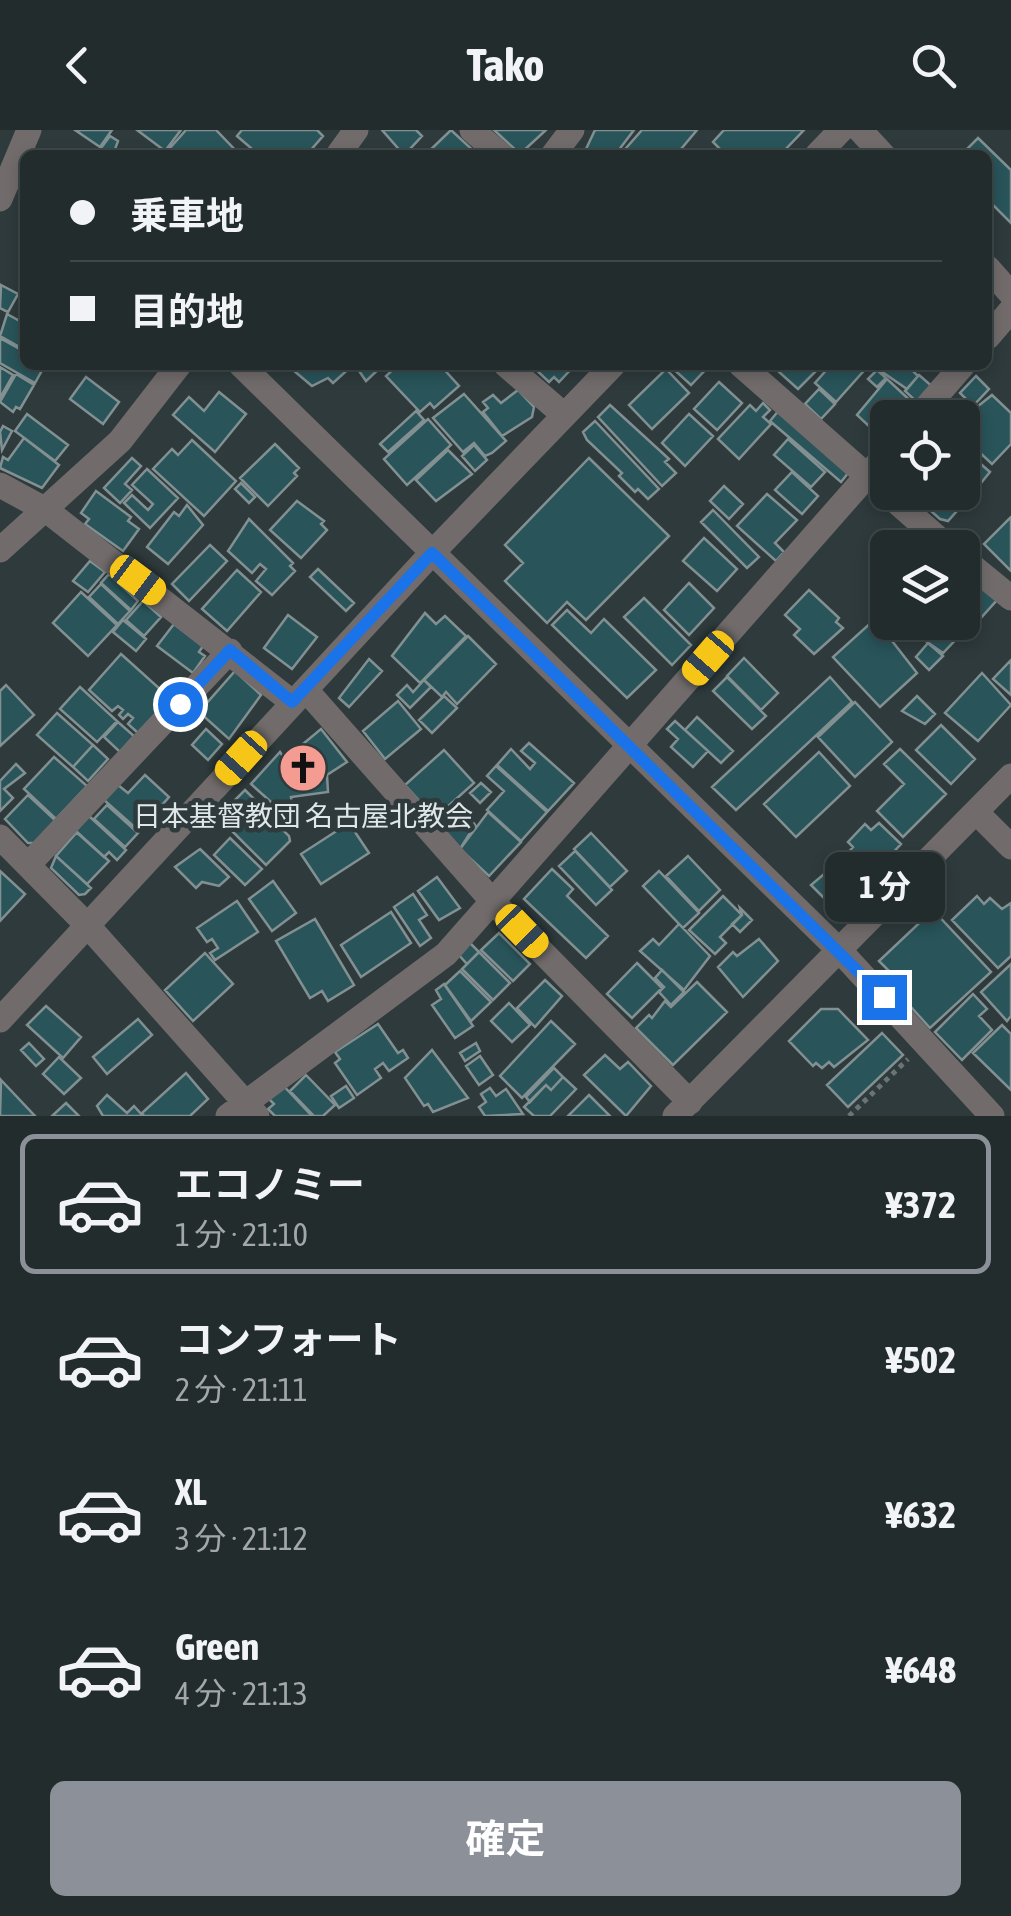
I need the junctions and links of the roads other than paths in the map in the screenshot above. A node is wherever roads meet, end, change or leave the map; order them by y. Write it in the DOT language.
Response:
graph roads {
  1 [pos="472,130"];
  2 [pos="572,130"];
  3 [pos="841,130"];
  4 [pos="860,130"];
  5 [pos="21,141"];
  6 [pos="495,150"];
  7 [pos="557,150"];
  8 [pos="821,150"];
  9 [pos="879,150"];
  10 [pos="0,199"];
  11 [pos="992,273"];
  12 [pos="1011,294"];
  13 [pos="1011,310"];
  14 [pos="992,331"];
  15 [pos="175,370"];
  16 [pos="246,370"];
  17 [pos="512,370"];
  18 [pos="608,370"];
  19 [pos="746,370"];
  20 [pos="959,370"];
  21 [pos="933,400"];
  22 [pos="564,416"];
  23 [pos="870,472"];
  24 [pos="865,478"];
  25 [pos="0,485"];
  26 [pos="46,510"];
  27 [pos="928,530"];
  28 [pos="0,550"];
  29 [pos="432,553"];
  30 [pos="980,573"];
  31 [pos="1011,598"];
  32 [pos="230,650"];
  33 [pos="299,696"];
  34 [pos="630,748"];
  35 [pos="1011,776"];
  36 [pos="976,812"];
  37 [pos="0,836"];
  38 [pos="1011,847"];
  39 [pos="29,864"];
  40 [pos="494,903"];
  41 [pos="88,926"];
  42 [pos="841,952"];
  43 [pos="0,1020"];
  44 [pos="682,1109"];
  45 [pos="243,1111"];
  46 [pos="992,1116"];
  1 -- 6 [label="street"];
  2 -- 7 [label="street"];
  3 -- 8 [label="street"];
  4 -- 9 [label="street"];
  5 -- 10 [label="street"];
  11 -- 12 [label="street"];
  13 -- 14 [label="street"];
  15 -- 26 [label="street"];
  16 -- 29 [label="street"];
  17 -- 22 [label="street"];
  18 -- 22 [label="street"];
  19 -- 24 [label="street"];
  20 -- 21 [label="street"];
  22 -- 29 [label="street"];
  23 -- 24 [label="street"];
  24 -- 27 [label="street"];
  24 -- 34 [label="street"];
  25 -- 26 [label="street"];
  26 -- 28 [label="street"];
  26 -- 32 [label="street"];
  29 -- 33 [label="street"];
  29 -- 34 [label="street"];
  30 -- 31 [label="street"];
  32 -- 33 [label="street"];
  32 -- 39 [label="street"];
  33 -- 40 [label="street"];
  33 -- 41 [label="street"];
  34 -- 40 [label="street"];
  34 -- 42 [label="street"];
  35 -- 36 [label="street"];
  36 -- 38 [label="street"];
  36 -- 42 [label="street"];
  37 -- 39 [label="street"];
  39 -- 41 [label="street"];
  40 -- 44 [label="street"];
  40 -- 45 [label="street"];
  41 -- 43 [label="street"];
  41 -- 45 [label="street"];
  42 -- 44 [label="street"];
  42 -- 46 [label="street"];
}
